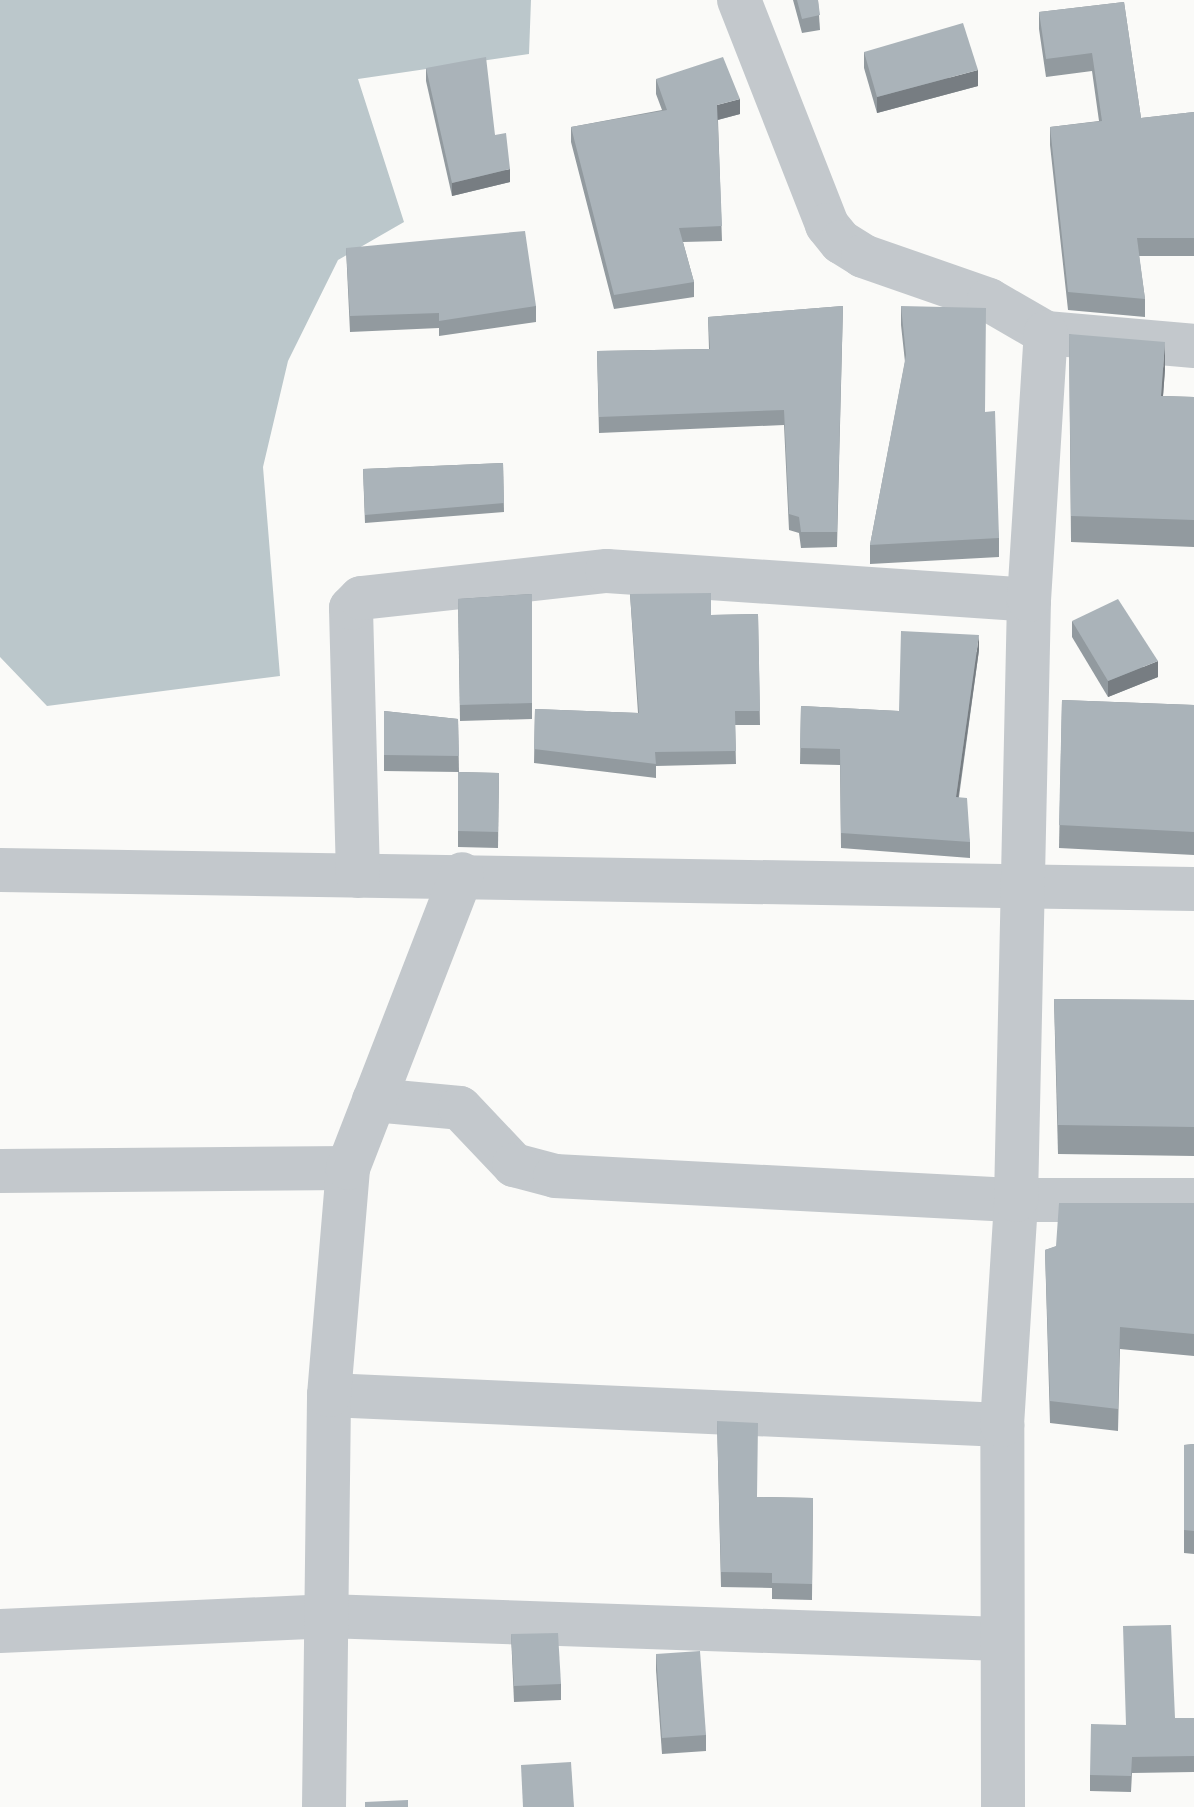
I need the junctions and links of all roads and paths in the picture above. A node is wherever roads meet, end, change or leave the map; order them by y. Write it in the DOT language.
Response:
graph roads {
  1 [pos="739,0"];
  2 [pos="1046,333"];
  3 [pos="1194,346"];
  4 [pos="1029,600"];
  5 [pos="0,870"];
  6 [pos="462,874"];
  7 [pos="358,876"];
  8 [pos="1019,887"];
  9 [pos="1194,889"];
  10 [pos="374,1100"];
  11 [pos="348,1168"];
  12 [pos="0,1171"];
  13 [pos="1016,1200"];
  14 [pos="1194,1200"];
  15 [pos="329,1395"];
  16 [pos="1002,1425"];
  17 [pos="326,1616"];
  18 [pos="0,1631"];
  19 [pos="1002,1639"];
  20 [pos="324,1807"];
  21 [pos="1003,1807"];
  1 -- 2 [label="street"];
  2 -- 3 [label="street"];
  2 -- 4 [label="street"];
  4 -- 7 [label="street"];
  4 -- 8 [label="street"];
  5 -- 7 [label="street"];
  6 -- 7 [label="street"];
  6 -- 8 [label="street"];
  6 -- 10 [label="street"];
  8 -- 9 [label="street"];
  8 -- 13 [label="street"];
  10 -- 11 [label="street"];
  10 -- 13 [label="street"];
  11 -- 12 [label="street"];
  11 -- 15 [label="street"];
  13 -- 14 [label="street"];
  13 -- 16 [label="street"];
  15 -- 16 [label="street"];
  15 -- 17 [label="street"];
  16 -- 19 [label="street"];
  17 -- 18 [label="street"];
  17 -- 19 [label="street"];
  17 -- 20 [label="street"];
  19 -- 21 [label="street"];
}
